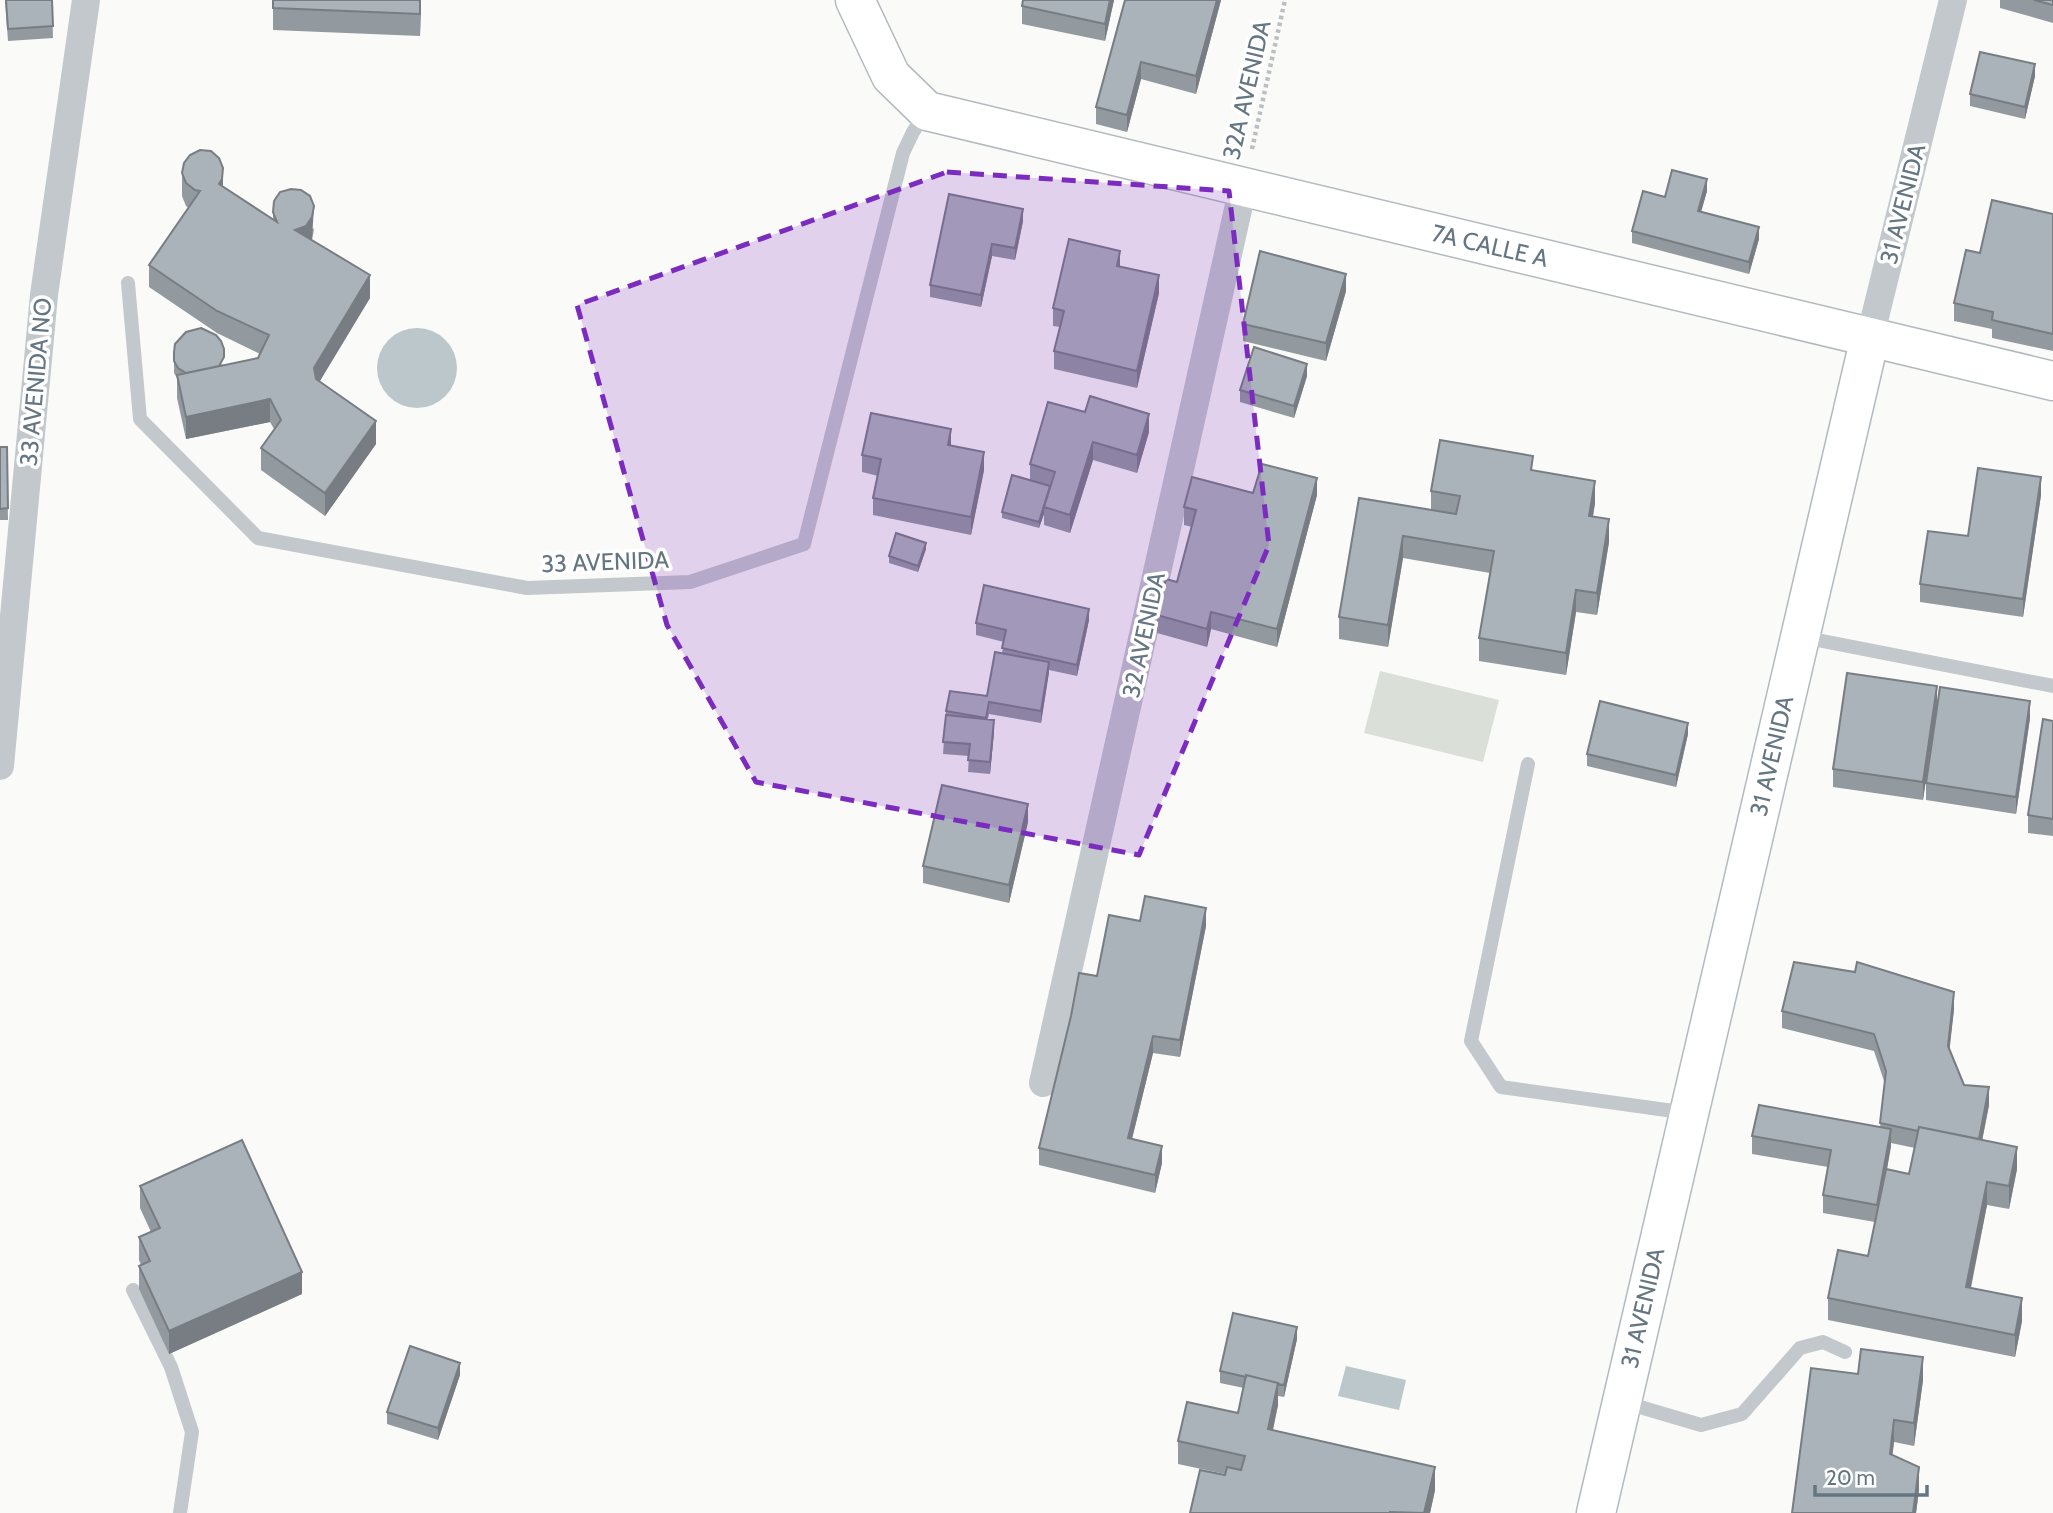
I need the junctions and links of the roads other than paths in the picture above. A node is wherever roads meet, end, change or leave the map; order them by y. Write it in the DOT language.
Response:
graph roads {
  1 [pos="86,0"];
  2 [pos="855,0"];
  3 [pos="1953,0"];
  4 [pos="927,111"];
  5 [pos="1243,187"];
  6 [pos="128,283"];
  7 [pos="1870,337"];
  8 [pos="2053,381"];
  9 [pos="1800,637"];
  10 [pos="2053,686"];
  11 [pos="1528,764"];
  12 [pos="0,766"];
  13 [pos="1043,1083"];
  14 [pos="1689,1114"];
  15 [pos="133,1290"];
  16 [pos="1845,1352"];
  17 [pos="1621,1402"];
  18 [pos="180,1513"];
  19 [pos="1595,1513"];
  1 -- 12 [label="street, 33 AVENIDA NO"];
  2 -- 4 [label="street"];
  3 -- 7 [label="street, 31 AVENIDA"];
  4 -- 5 [label="street, 7A CALLE A"];
  4 -- 6 [label="lane, 33 AVENIDA"];
  5 -- 7 [label="street, 7A CALLE A"];
  5 -- 13 [label="street, 32 AVENIDA"];
  7 -- 8 [label="street, 7A CALLE A"];
  7 -- 9 [label="street, 31 AVENIDA"];
  9 -- 10 [label="lane"];
  9 -- 14 [label="street, 31 AVENIDA"];
  11 -- 14 [label="lane"];
  14 -- 17 [label="street, 31 AVENIDA"];
  15 -- 18 [label="lane"];
  16 -- 17 [label="lane"];
  17 -- 19 [label="street, 31 AVENIDA"];
}
